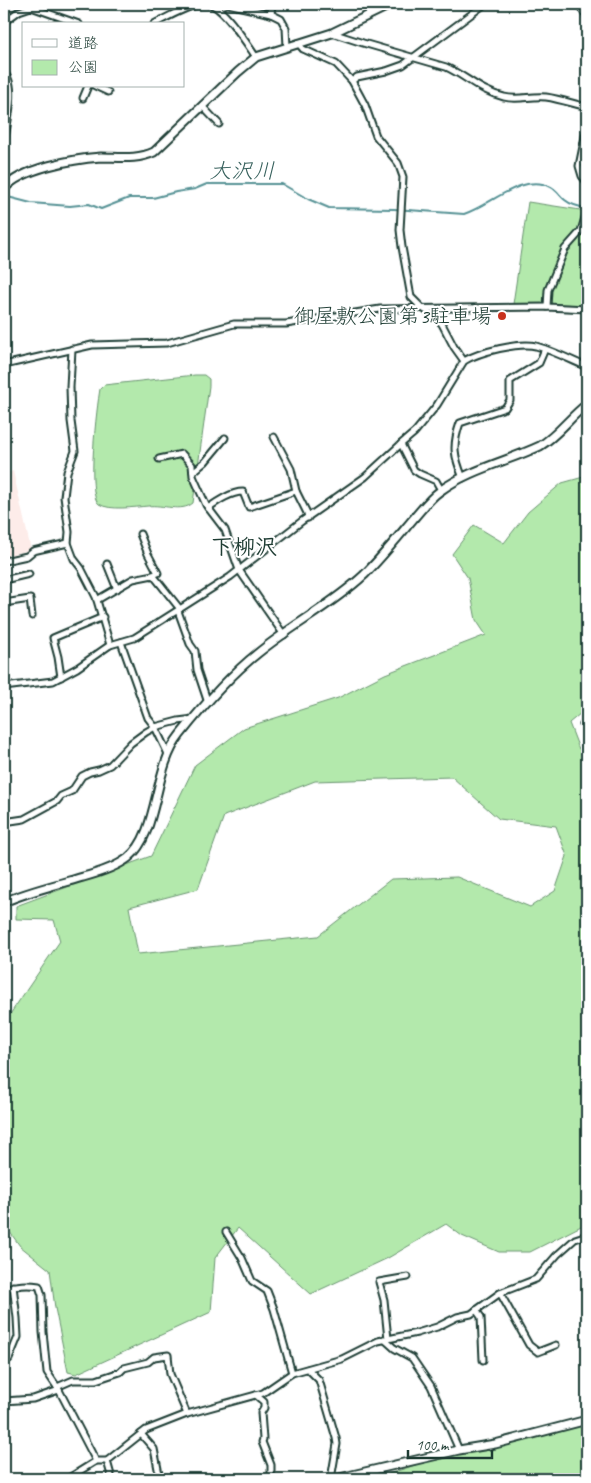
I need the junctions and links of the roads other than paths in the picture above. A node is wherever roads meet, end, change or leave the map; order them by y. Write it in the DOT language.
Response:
graph roads {
  1 [pos="209,4"];
  2 [pos="226,4"];
  3 [pos="272,4"];
  4 [pos="392,4"];
  5 [pos="485,4"];
  6 [pos="578,4"];
  7 [pos="216,7"];
  8 [pos="4,12"];
  9 [pos="270,14"];
  10 [pos="587,14"];
  11 [pos="9,18"];
  12 [pos="4,22"];
  13 [pos="74,22"];
  14 [pos="158,22"];
  15 [pos="332,32"];
  16 [pos="298,44"];
  17 [pos="287,46"];
  18 [pos="256,57"];
  19 [pos="413,58"];
  20 [pos="4,73"];
  21 [pos="352,81"];
  22 [pos="87,88"];
  23 [pos="99,88"];
  24 [pos="108,92"];
  25 [pos="83,98"];
  26 [pos="202,106"];
  27 [pos="587,107"];
  28 [pos="219,124"];
  29 [pos="587,127"];
  30 [pos="4,144"];
  31 [pos="587,182"];
  32 [pos="5,186"];
  33 [pos="587,211"];
  34 [pos="547,307"];
  35 [pos="422,308"];
  36 [pos="587,309"];
  37 [pos="72,349"];
  38 [pos="545,349"];
  39 [pos="464,361"];
  40 [pos="4,365"];
  41 [pos="587,367"];
  42 [pos="587,404"];
  43 [pos="274,436"];
  44 [pos="225,438"];
  45 [pos="401,444"];
  46 [pos="160,459"];
  47 [pos="192,472"];
  48 [pos="463,478"];
  49 [pos="296,490"];
  50 [pos="441,490"];
  51 [pos="208,508"];
  52 [pos="308,518"];
  53 [pos="140,534"];
  54 [pos="68,543"];
  55 [pos="4,561"];
  56 [pos="107,564"];
  57 [pos="239,570"];
  58 [pos="29,574"];
  59 [pos="152,575"];
  60 [pos="4,580"];
  61 [pos="117,589"];
  62 [pos="97,600"];
  63 [pos="4,602"];
  64 [pos="179,610"];
  65 [pos="32,616"];
  66 [pos="103,617"];
  67 [pos="284,635"];
  68 [pos="121,642"];
  69 [pos="110,645"];
  70 [pos="61,677"];
  71 [pos="4,687"];
  72 [pos="208,703"];
  73 [pos="194,719"];
  74 [pos="155,727"];
  75 [pos="168,754"];
  76 [pos="4,822"];
  77 [pos="4,902"];
  78 [pos="226,1232"];
  79 [pos="587,1235"];
  80 [pos="408,1277"];
  81 [pos="13,1286"];
  82 [pos="4,1290"];
  83 [pos="500,1293"];
  84 [pos="476,1310"];
  85 [pos="386,1339"];
  86 [pos="556,1345"];
  87 [pos="9,1359"];
  88 [pos="483,1360"];
  89 [pos="308,1369"];
  90 [pos="292,1373"];
  91 [pos="58,1388"];
  92 [pos="256,1395"];
  93 [pos="4,1401"];
  94 [pos="187,1414"];
  95 [pos="587,1420"];
  96 [pos="141,1434"];
  97 [pos="459,1450"];
  98 [pos="96,1461"];
  99 [pos="107,1461"];
  100 [pos="67,1479"];
  101 [pos="112,1479"];
  102 [pos="160,1479"];
  103 [pos="271,1479"];
  104 [pos="331,1479"];
  105 [pos="335,1479"];
  1 -- 7 [label="street"];
  1 -- 14 [label="street"];
  2 -- 7 [label="street"];
  2 -- 9 [label="street"];
  3 -- 9 [label="street"];
  4 -- 15 [label="street"];
  5 -- 19 [label="street"];
  6 -- 10 [label="main road"];
  7 -- 18 [label="street"];
  8 -- 11 [label="street"];
  9 -- 17 [label="street"];
  11 -- 12 [label="street"];
  11 -- 13 [label="street"];
  15 -- 16 [label="street"];
  15 -- 19 [label="street"];
  16 -- 17 [label="street"];
  16 -- 21 [label="street"];
  17 -- 18 [label="street"];
  18 -- 26 [label="street"];
  19 -- 21 [label="street"];
  19 -- 27 [label="street"];
  20 -- 30 [label="street"];
  21 -- 35 [label="street"];
  22 -- 25 [label="street"];
  23 -- 24 [label="street"];
  26 -- 28 [label="street"];
  26 -- 32 [label="street"];
  29 -- 31 [label="street"];
  33 -- 34 [label="street"];
  34 -- 35 [label="street"];
  34 -- 36 [label="street"];
  35 -- 37 [label="street"];
  35 -- 39 [label="street"];
  37 -- 40 [label="street"];
  37 -- 54 [label="street"];
  38 -- 39 [label="street"];
  38 -- 41 [label="street"];
  38 -- 48 [label="street"];
  39 -- 45 [label="street"];
  42 -- 48 [label="street"];
  43 -- 49 [label="street"];
  44 -- 47 [label="street"];
  45 -- 50 [label="street"];
  45 -- 52 [label="street"];
  46 -- 47 [label="street"];
  47 -- 51 [label="street"];
  48 -- 50 [label="street"];
  49 -- 51 [label="street"];
  49 -- 52 [label="street"];
  50 -- 67 [label="street"];
  51 -- 57 [label="street"];
  52 -- 57 [label="street"];
  53 -- 59 [label="street"];
  54 -- 55 [label="street"];
  54 -- 62 [label="street"];
  56 -- 61 [label="street"];
  57 -- 64 [label="street"];
  57 -- 67 [label="street"];
  58 -- 60 [label="street"];
  59 -- 61 [label="street"];
  59 -- 64 [label="street"];
  61 -- 62 [label="street"];
  62 -- 66 [label="street"];
  63 -- 65 [label="street"];
  64 -- 68 [label="street"];
  64 -- 72 [label="street"];
  66 -- 69 [label="street"];
  66 -- 70 [label="street"];
  67 -- 72 [label="street"];
  68 -- 69 [label="street"];
  68 -- 74 [label="street"];
  69 -- 70 [label="street"];
  70 -- 71 [label="street"];
  72 -- 73 [label="street"];
  73 -- 74 [label="street"];
  73 -- 75 [label="street"];
  74 -- 75 [label="street"];
  74 -- 76 [label="street"];
  75 -- 77 [label="street"];
  78 -- 90 [label="street"];
  79 -- 83 [label="street"];
  80 -- 85 [label="street"];
  81 -- 82 [label="street"];
  81 -- 87 [label="street"];
  81 -- 91 [label="street"];
  83 -- 84 [label="street"];
  83 -- 86 [label="street"];
  84 -- 85 [label="street"];
  84 -- 88 [label="street"];
  85 -- 89 [label="street"];
  85 -- 97 [label="street"];
  89 -- 90 [label="street"];
  89 -- 104 [label="street"];
  90 -- 92 [label="street"];
  91 -- 93 [label="street"];
  91 -- 94 [label="street"];
  91 -- 98 [label="street"];
  92 -- 94 [label="street"];
  92 -- 103 [label="street"];
  94 -- 96 [label="street"];
  95 -- 97 [label="street"];
  96 -- 99 [label="street"];
  96 -- 102 [label="street"];
  97 -- 105 [label="street"];
  98 -- 99 [label="street"];
  98 -- 100 [label="street"];
  99 -- 101 [label="street"];
}
